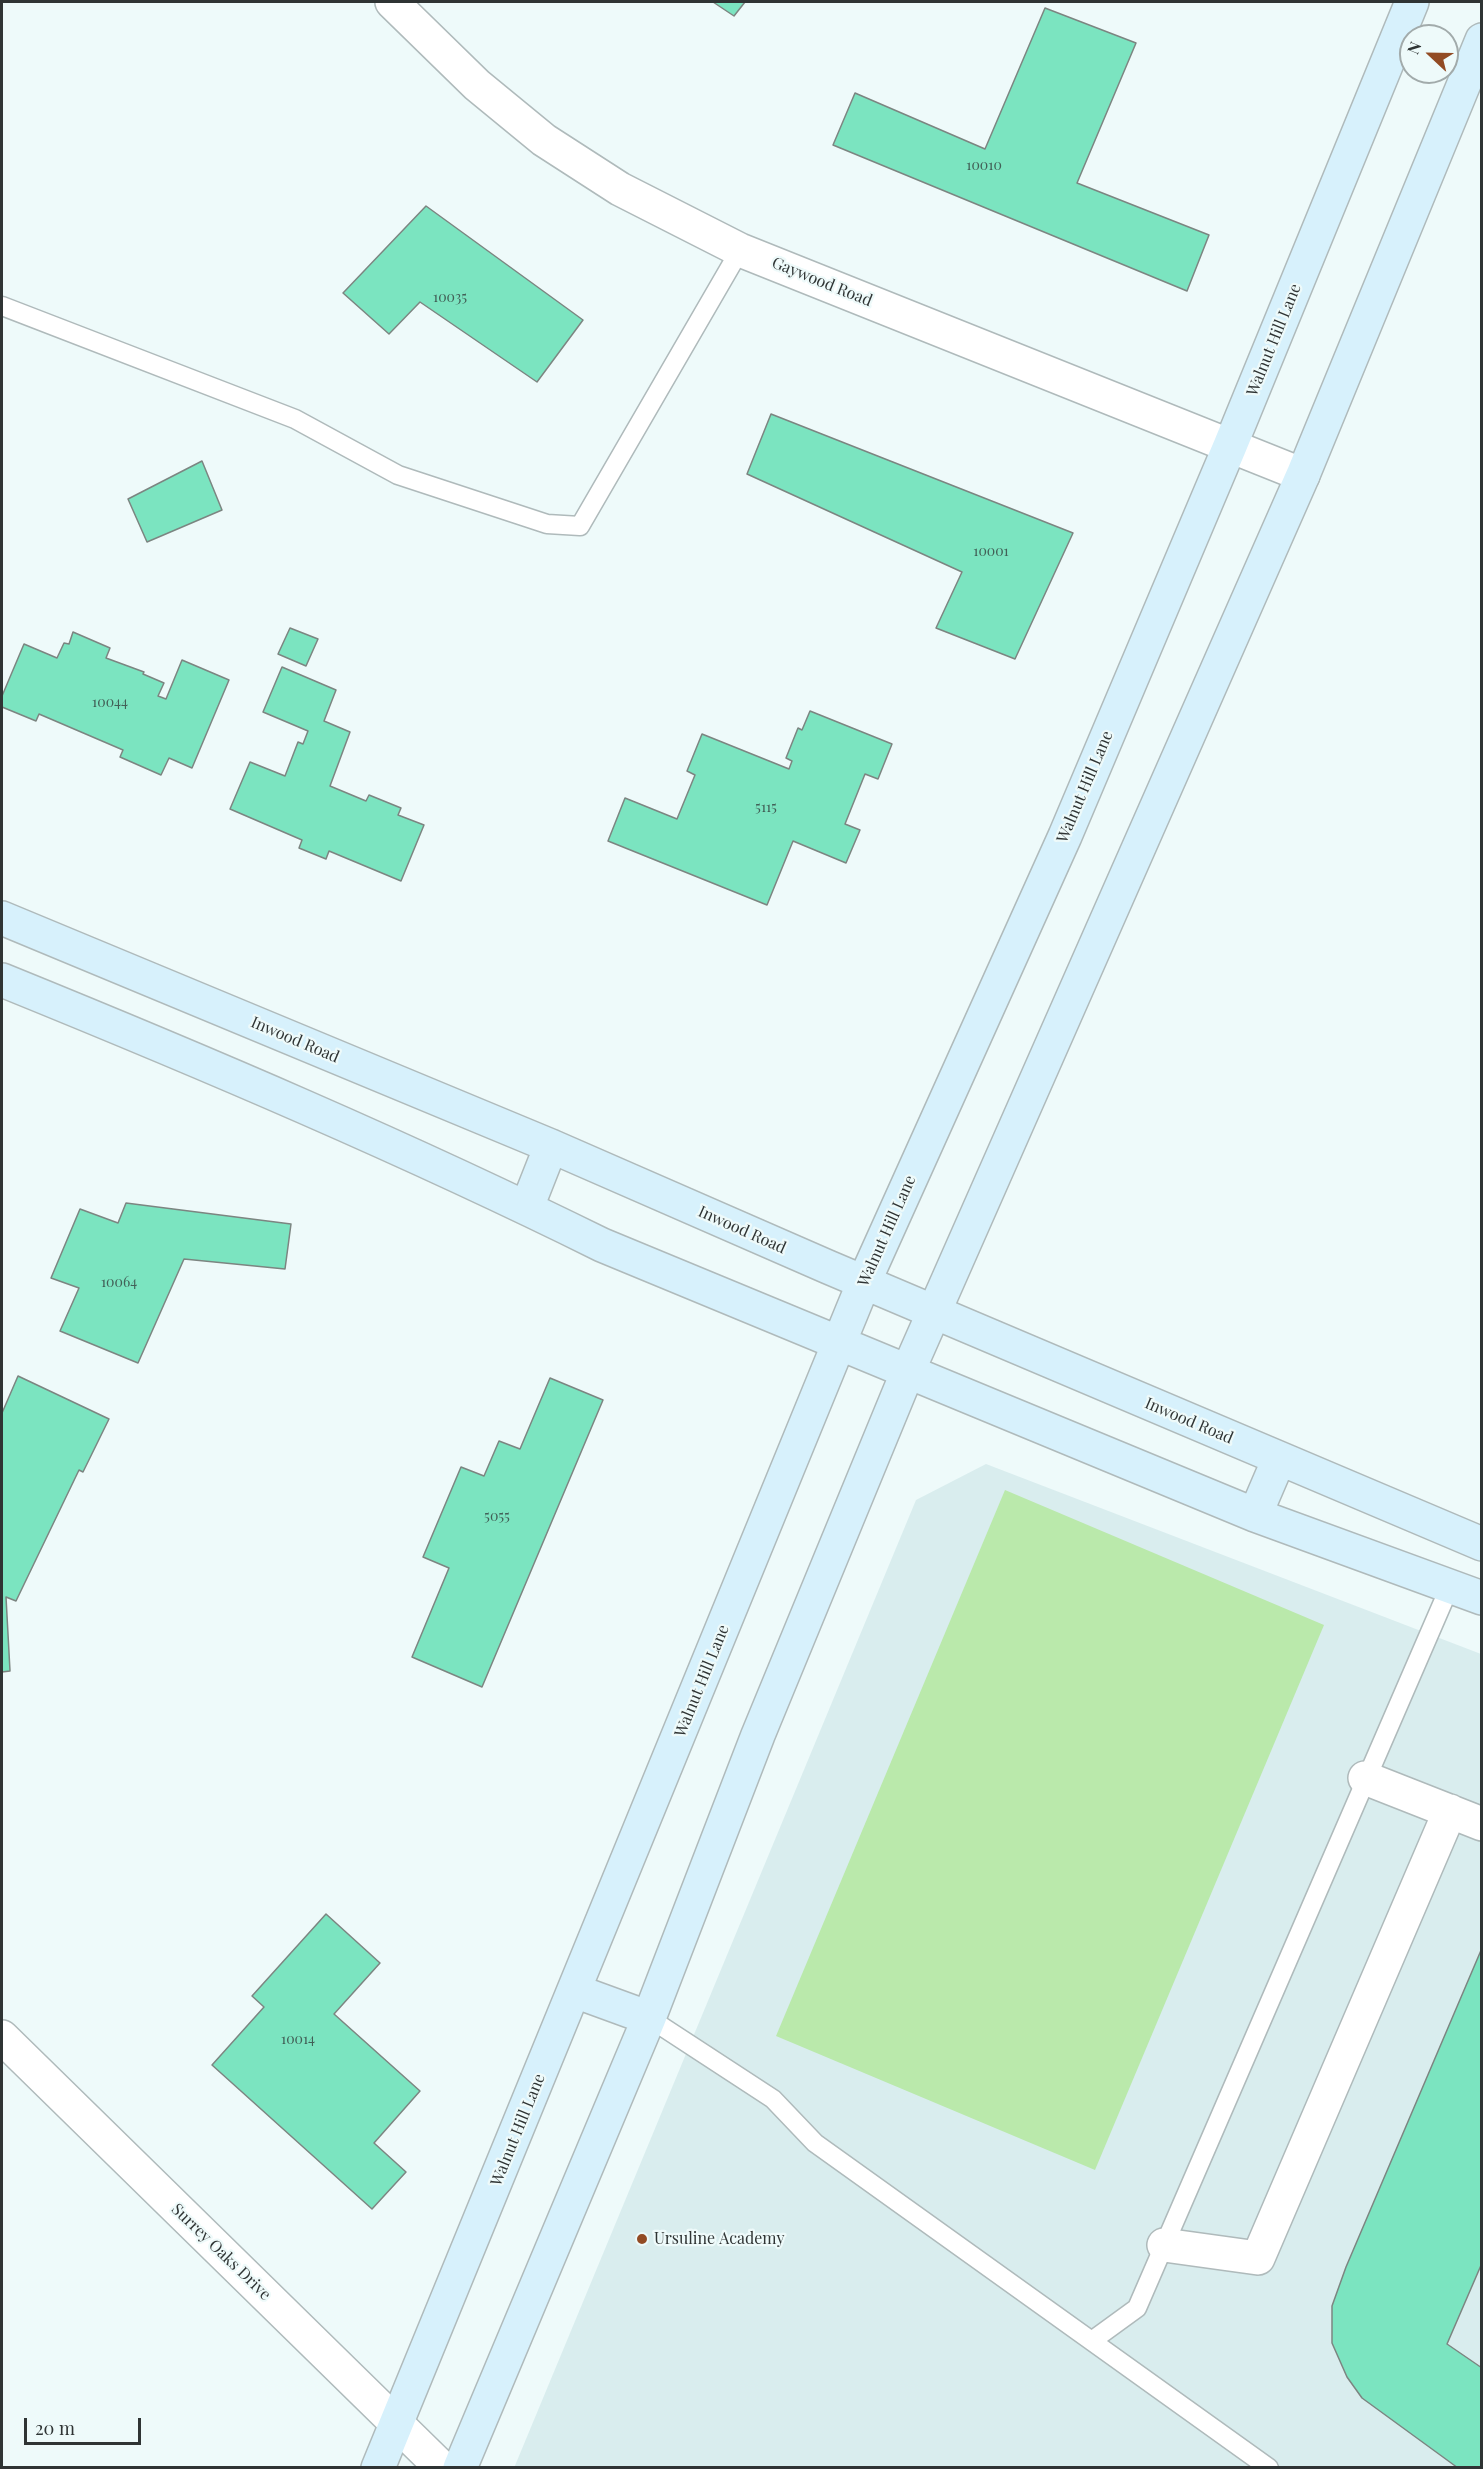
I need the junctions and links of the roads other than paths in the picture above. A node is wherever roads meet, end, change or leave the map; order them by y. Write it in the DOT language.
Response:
graph roads {
  1 [pos="392,2"];
  2 [pos="1412,2"];
  3 [pos="1482,40"];
  4 [pos="740,250"];
  5 [pos="2,306"];
  6 [pos="1230,446"];
  7 [pos="1303,475"];
  8 [pos="2,918"];
  9 [pos="2,980"];
  10 [pos="551,1146"];
  11 [pos="527,1208"];
  12 [pos="864,1282"];
  13 [pos="933,1312"];
  14 [pos="840,1344"];
  15 [pos="908,1371"];
  16 [pos="1279,1459"];
  17 [pos="1255,1515"];
  18 [pos="1482,1544"];
  19 [pos="1450,1586"];
  20 [pos="1482,1598"];
  21 [pos="1365,1778"];
  22 [pos="1450,1811"];
  23 [pos="1482,1824"];
  24 [pos="575,1991"];
  25 [pos="648,2018"];
  26 [pos="2,2037"];
  27 [pos="1164,2245"];
  28 [pos="1093,2340"];
  29 [pos="397,2422"];
  30 [pos="378,2468"];
  31 [pos="442,2468"];
  32 [pos="460,2468"];
  33 [pos="1269,2468"];
  1 -- 4 [label="street, Gaywood Road"];
  2 -- 6 [label="main road, Walnut Hill Lane"];
  3 -- 7 [label="main road"];
  4 -- 5 [label="lane"];
  4 -- 6 [label="street, Gaywood Road"];
  6 -- 7 [label="street, Gaywood Road"];
  6 -- 12 [label="main road, Walnut Hill Lane"];
  7 -- 13 [label="main road"];
  8 -- 10 [label="main road, Inwood Road"];
  9 -- 11 [label="main road"];
  10 -- 11 [label="main road"];
  10 -- 12 [label="main road, Inwood Road"];
  11 -- 14 [label="main road"];
  12 -- 13 [label="main road, Inwood Road"];
  12 -- 14 [label="main road, Walnut Hill Lane"];
  13 -- 15 [label="main road"];
  13 -- 16 [label="main road, Inwood Road"];
  14 -- 15 [label="main road"];
  14 -- 24 [label="main road, Walnut Hill Lane"];
  15 -- 17 [label="main road"];
  15 -- 25 [label="main road"];
  16 -- 17 [label="main road"];
  16 -- 18 [label="main road, Inwood Road"];
  17 -- 19 [label="main road"];
  19 -- 20 [label="main road"];
  19 -- 21 [label="lane"];
  21 -- 22 [label="street"];
  21 -- 27 [label="lane"];
  22 -- 23 [label="street"];
  22 -- 27 [label="street"];
  24 -- 25 [label="main road"];
  24 -- 29 [label="main road, Walnut Hill Lane"];
  25 -- 28 [label="lane"];
  25 -- 32 [label="main road"];
  26 -- 29 [label="street, Surrey Oaks Drive"];
  27 -- 28 [label="lane"];
  28 -- 33 [label="lane"];
  29 -- 30 [label="main road, Walnut Hill Lane"];
  29 -- 31 [label="street, Surrey Oaks Drive"];
}
